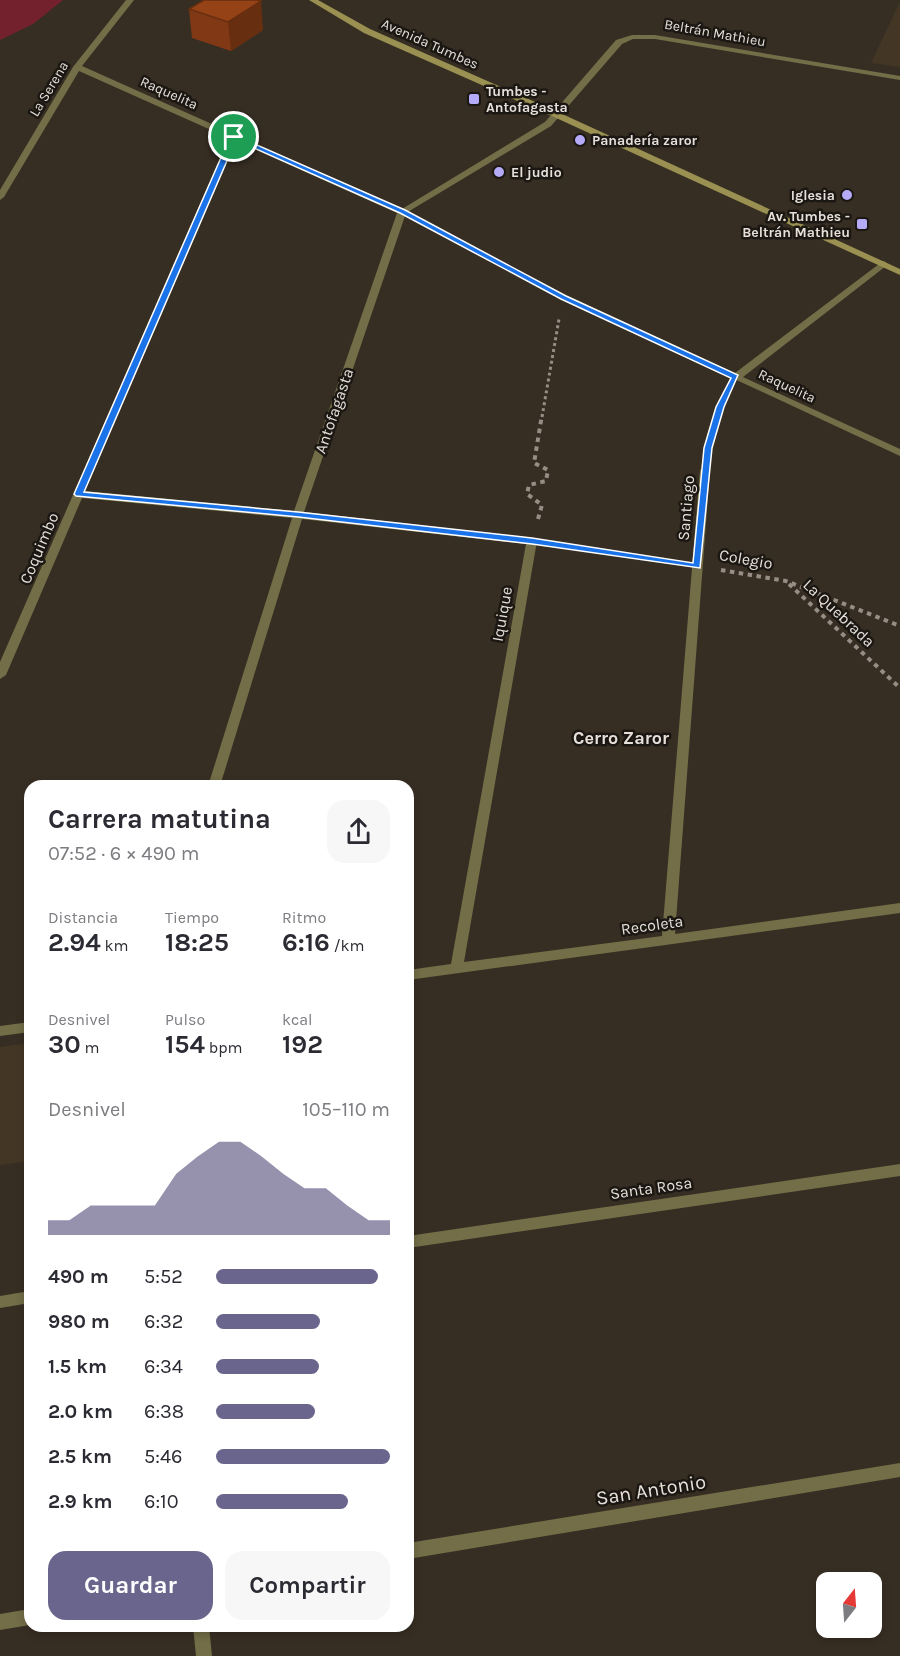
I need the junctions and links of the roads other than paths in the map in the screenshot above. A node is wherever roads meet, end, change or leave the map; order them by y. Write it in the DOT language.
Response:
graph roads {
  1 [pos="130,0"];
  2 [pos="313,0"];
  3 [pos="77,67"];
  4 [pos="900,78"];
  5 [pos="557,114"];
  6 [pos="234,137"];
  7 [pos="0,197"];
  8 [pos="402,212"];
  9 [pos="883,264"];
  10 [pos="900,272"];
  11 [pos="563,297"];
  12 [pos="736,377"];
  13 [pos="900,453"];
  14 [pos="705,470"];
  15 [pos="78,494"];
  16 [pos="298,515"];
  17 [pos="0,675"];
  18 [pos="216,780"];
  19 [pos="900,908"];
  20 [pos="668,939"];
  21 [pos="457,968"];
  22 [pos="414,974"];
  23 [pos="24,1028"];
  24 [pos="0,1031"];
  25 [pos="900,1170"];
  26 [pos="414,1241"];
  27 [pos="24,1298"];
  28 [pos="0,1302"];
  29 [pos="900,1470"];
  30 [pos="414,1550"];
  31 [pos="24,1618"];
  32 [pos="0,1622"];
  33 [pos="202,1632"];
  34 [pos="204,1656"];
  1 -- 3 [label="street, La Serena"];
  2 -- 5 [label="main road, Avenida Tumbes"];
  3 -- 6 [label="street, Raquelita"];
  3 -- 7 [label="street, La Serena"];
  4 -- 5 [label="street, Beltrán Mathieu"];
  5 -- 8 [label="street"];
  5 -- 9 [label="main road, Avenida Tumbes"];
  6 -- 8 [label="street, Raquelita"];
  6 -- 15 [label="street, Coquimbo"];
  8 -- 16 [label="street, Antofagasta"];
  9 -- 10 [label="main road, Avenida Tumbes"];
  9 -- 12 [label="street"];
  11 -- 12 [label="street, Raquelita"];
  12 -- 13 [label="street, Raquelita"];
  14 -- 20 [label="street, Santiago"];
  15 -- 16 [label="street"];
  15 -- 17 [label="street, Coquimbo"];
  16 -- 18 [label="street, Antofagasta"];
  16 -- 21 [label="street, Iquique"];
  19 -- 20 [label="street, Recoleta"];
  20 -- 21 [label="street, Recoleta"];
  21 -- 22 [label="street, Recoleta"];
  23 -- 24 [label="street"];
  25 -- 26 [label="street, Santa Rosa"];
  27 -- 28 [label="street"];
  29 -- 30 [label="street, San Antonio"];
  31 -- 32 [label="street"];
  33 -- 34 [label="street"];
}
